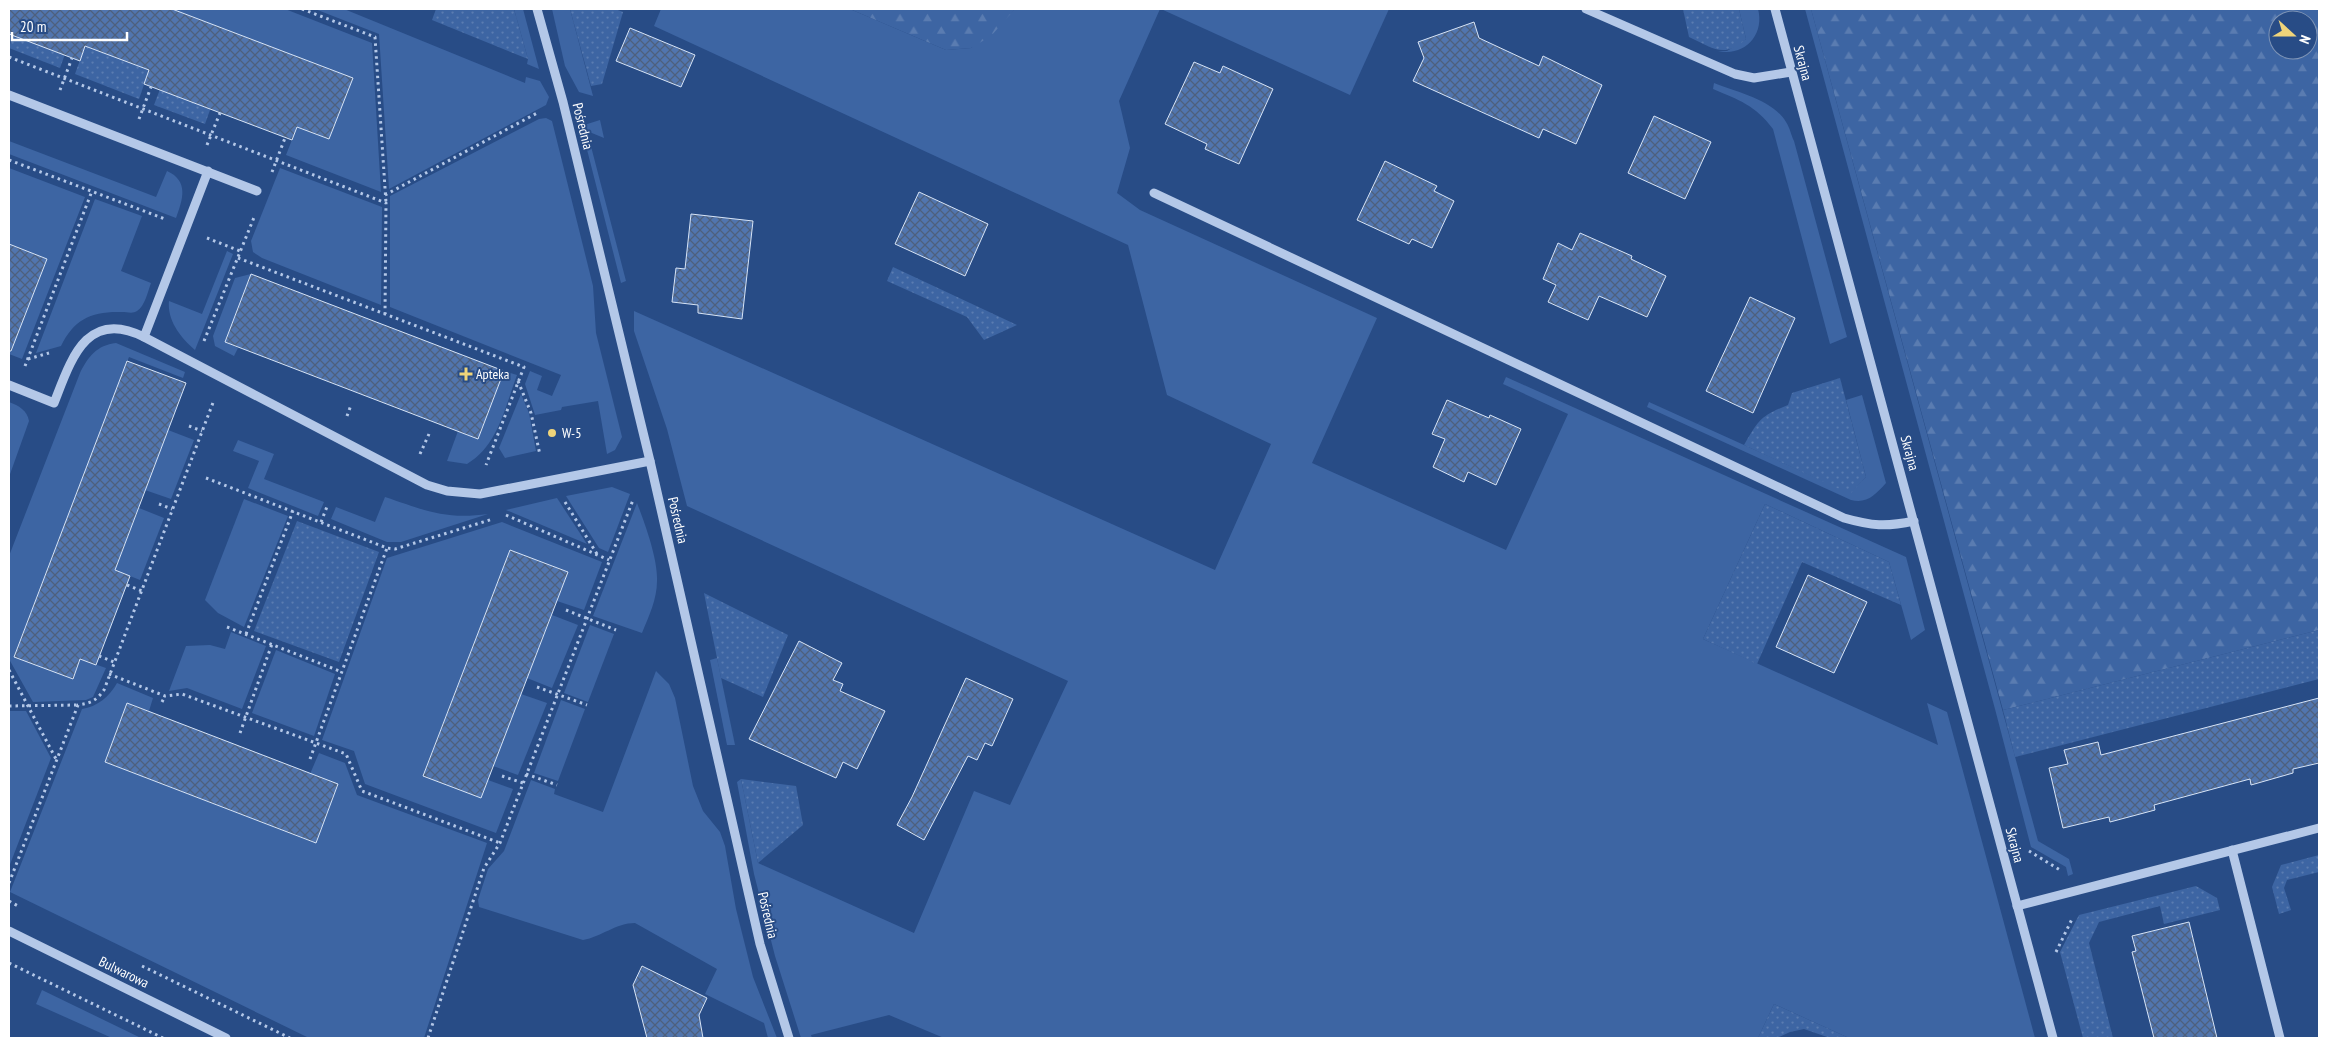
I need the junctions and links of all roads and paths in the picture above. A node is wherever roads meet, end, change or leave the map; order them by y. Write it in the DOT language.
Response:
graph roads {
  1 [pos="302,9"];
  2 [pos="537,9"];
  3 [pos="1586,9"];
  4 [pos="1775,9"];
  5 [pos="72,58"];
  6 [pos="1792,72"];
  7 [pos="151,87"];
  8 [pos="9,95"];
  9 [pos="563,102"];
  10 [pos="51,111"];
  11 [pos="220,113"];
  12 [pos="285,138"];
  13 [pos="130,142"];
  14 [pos="9,160"];
  15 [pos="198,168"];
  16 [pos="208,171"];
  17 [pos="268,180"];
  18 [pos="92,191"];
  19 [pos="257,191"];
  20 [pos="1154,193"];
  21 [pos="385,195"];
  22 [pos="386,203"];
  23 [pos="258,206"];
  24 [pos="186,229"];
  25 [pos="240,251"];
  26 [pos="238,258"];
  27 [pos="144,337"];
  28 [pos="196,363"];
  29 [pos="24,369"];
  30 [pos="518,381"];
  31 [pos="9,385"];
  32 [pos="215,395"];
  33 [pos="189,426"];
  34 [pos="202,431"];
  35 [pos="429,434"];
  36 [pos="548,453"];
  37 [pos="540,455"];
  38 [pos="531,456"];
  39 [pos="426,459"];
  40 [pos="650,461"];
  41 [pos="495,464"];
  42 [pos="486,465"];
  43 [pos="477,466"];
  44 [pos="206,478"];
  45 [pos="552,481"];
  46 [pos="159,504"];
  47 [pos="328,504"];
  48 [pos="172,509"];
  49 [pos="294,511"];
  50 [pos="1914,521"];
  51 [pos="321,522"];
  52 [pos="387,548"];
  53 [pos="597,555"];
  54 [pos="609,560"];
  55 [pos="127,585"];
  56 [pos="142,590"];
  57 [pos="566,610"];
  58 [pos="586,618"];
  59 [pos="227,627"];
  60 [pos="616,630"];
  61 [pos="246,634"];
  62 [pos="272,644"];
  63 [pos="99,656"];
  64 [pos="114,662"];
  65 [pos="9,670"];
  66 [pos="342,672"];
  67 [pos="109,674"];
  68 [pos="537,687"];
  69 [pos="557,694"];
  70 [pos="165,696"];
  71 [pos="162,702"];
  72 [pos="78,705"];
  73 [pos="9,706"];
  74 [pos="28,706"];
  75 [pos="587,706"];
  76 [pos="245,717"];
  77 [pos="240,733"];
  78 [pos="316,743"];
  79 [pos="310,759"];
  80 [pos="56,760"];
  81 [pos="526,774"];
  82 [pos="502,776"];
  83 [pos="523,783"];
  84 [pos="557,785"];
  85 [pos="2319,828"];
  86 [pos="500,843"];
  87 [pos="2026,849"];
  88 [pos="2232,850"];
  89 [pos="9,883"];
  90 [pos="2069,892"];
  91 [pos="9,901"];
  92 [pos="2017,906"];
  93 [pos="26,910"];
  94 [pos="9,931"];
  95 [pos="2055,954"];
  96 [pos="9,962"];
  97 [pos="141,966"];
  98 [pos="163,1038"];
  99 [pos="226,1038"];
  100 [pos="290,1038"];
  101 [pos="428,1038"];
  102 [pos="789,1038"];
  103 [pos="2053,1038"];
  104 [pos="2280,1038"];
  1 -- 21 [label="path"];
  2 -- 9 [label="street, Pośrednia"];
  3 -- 6 [label="street"];
  4 -- 6 [label="street, Skrajna"];
  5 -- 10 [label="path"];
  6 -- 50 [label="street, Skrajna"];
  7 -- 13 [label="path"];
  8 -- 10 [label="street"];
  9 -- 21 [label="path"];
  9 -- 40 [label="street, Pośrednia"];
  10 -- 13 [label="street"];
  11 -- 15 [label="path"];
  12 -- 17 [label="path"];
  13 -- 15 [label="street"];
  14 -- 18 [label="path"];
  15 -- 16 [label="street"];
  16 -- 19 [label="street"];
  16 -- 24 [label="street"];
  18 -- 24 [label="path"];
  18 -- 29 [label="path"];
  20 -- 50 [label="street"];
  21 -- 22 [label="path"];
  23 -- 25 [label="path"];
  24 -- 25 [label="path"];
  24 -- 27 [label="street"];
  25 -- 26 [label="path"];
  26 -- 28 [label="path"];
  26 -- 30 [label="path"];
  27 -- 28 [label="street"];
  27 -- 31 [label="street"];
  28 -- 45 [label="street"];
  30 -- 37 [label="path"];
  30 -- 42 [label="path"];
  32 -- 34 [label="path"];
  33 -- 34 [label="path"];
  34 -- 48 [label="path"];
  35 -- 39 [label="path"];
  36 -- 37 [label="path"];
  37 -- 38 [label="path"];
  40 -- 45 [label="street"];
  40 -- 54 [label="path"];
  40 -- 102 [label="street, Pośrednia"];
  41 -- 42 [label="path"];
  42 -- 43 [label="path"];
  44 -- 49 [label="path"];
  45 -- 53 [label="path"];
  46 -- 48 [label="path"];
  47 -- 51 [label="path"];
  48 -- 56 [label="path"];
  49 -- 51 [label="path"];
  49 -- 61 [label="path"];
  50 -- 92 [label="street, Skrajna"];
  51 -- 52 [label="path"];
  52 -- 53 [label="path"];
  52 -- 66 [label="path"];
  53 -- 54 [label="path"];
  54 -- 58 [label="path"];
  55 -- 56 [label="path"];
  56 -- 64 [label="path"];
  57 -- 58 [label="path"];
  58 -- 60 [label="path"];
  58 -- 69 [label="path"];
  59 -- 61 [label="path"];
  61 -- 62 [label="path"];
  62 -- 66 [label="path"];
  62 -- 76 [label="path"];
  63 -- 64 [label="path"];
  64 -- 67 [label="path"];
  65 -- 74 [label="path"];
  66 -- 78 [label="path"];
  67 -- 70 [label="path"];
  67 -- 72 [label="path"];
  68 -- 69 [label="path"];
  69 -- 75 [label="path"];
  69 -- 81 [label="path"];
  70 -- 71 [label="path"];
  70 -- 76 [label="path"];
  72 -- 74 [label="path"];
  72 -- 80 [label="path"];
  73 -- 74 [label="path"];
  74 -- 80 [label="path"];
  76 -- 77 [label="path"];
  76 -- 78 [label="path"];
  78 -- 79 [label="path"];
  78 -- 86 [label="path"];
  80 -- 89 [label="path"];
  81 -- 83 [label="path"];
  81 -- 84 [label="path"];
  82 -- 83 [label="path"];
  83 -- 86 [label="path"];
  85 -- 88 [label="street"];
  86 -- 101 [label="path"];
  87 -- 90 [label="path"];
  88 -- 90 [label="street"];
  88 -- 104 [label="street"];
  90 -- 92 [label="street"];
  90 -- 95 [label="path"];
  91 -- 93 [label="path"];
  92 -- 103 [label="street, Skrajna"];
  94 -- 99 [label="street, Bulwarowa"];
  96 -- 98 [label="path"];
  97 -- 100 [label="path"];
}
